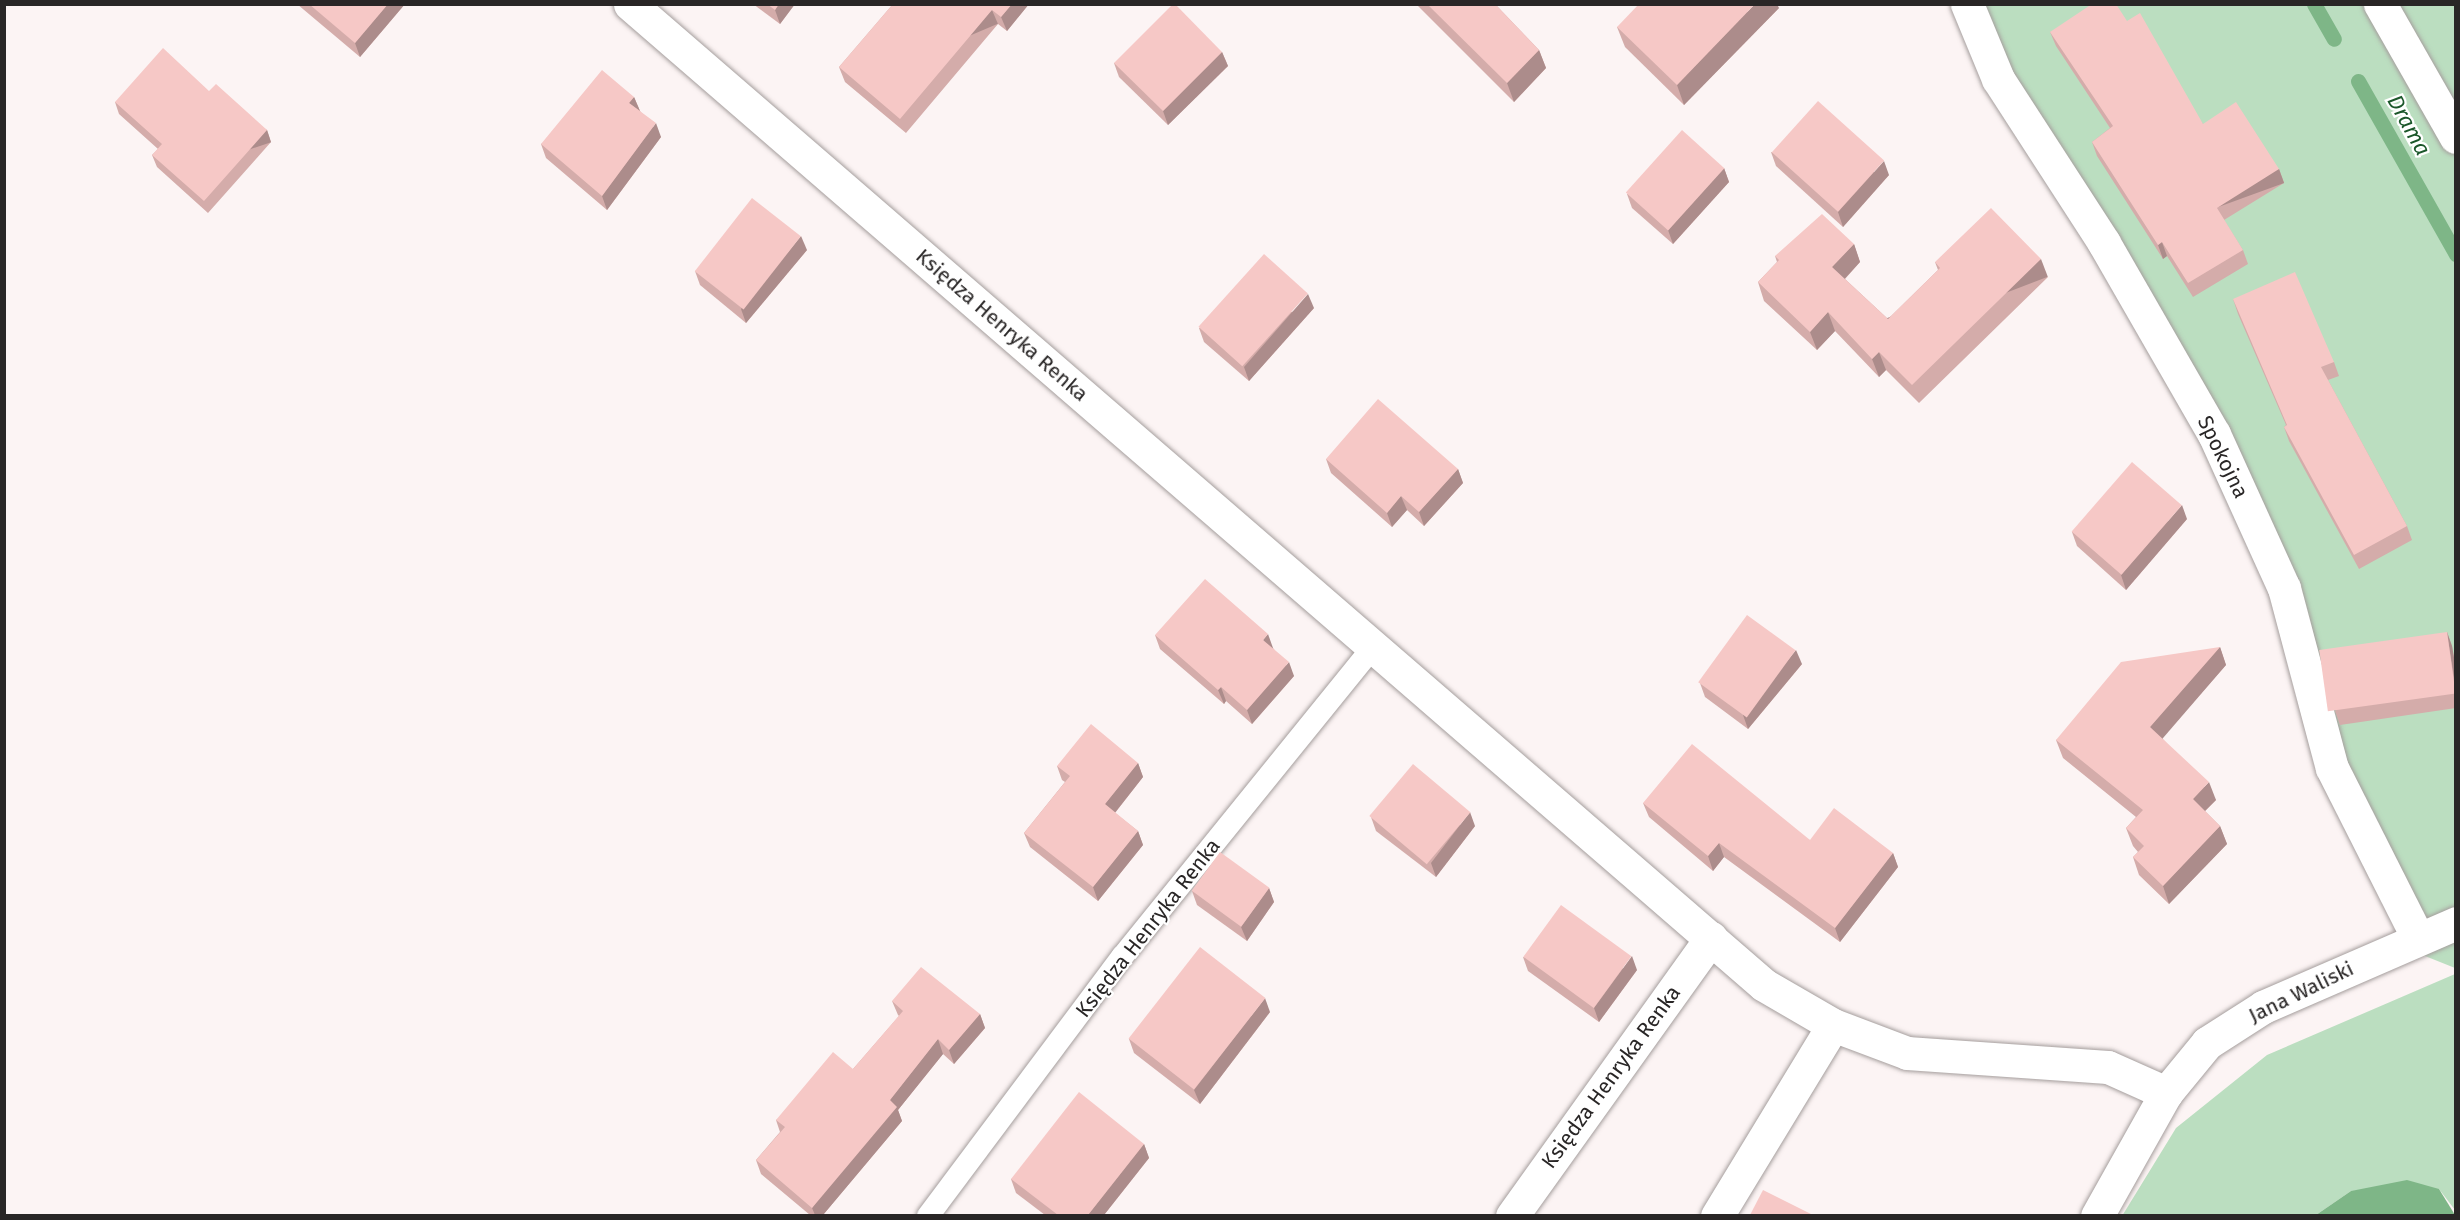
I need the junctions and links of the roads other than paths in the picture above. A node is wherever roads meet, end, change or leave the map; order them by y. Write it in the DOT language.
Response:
graph roads {
  1 [pos="630,4"];
  2 [pos="1967,4"];
  3 [pos="2380,4"];
  4 [pos="2456,137"];
  5 [pos="1374,646"];
  6 [pos="2456,923"];
  7 [pos="1711,938"];
  8 [pos="2418,938"];
  9 [pos="1833,1025"];
  10 [pos="2166,1093"];
  11 [pos="928,1215"];
  12 [pos="1512,1215"];
  13 [pos="1717,1215"];
  14 [pos="2097,1215"];
  1 -- 5 [label="street, Księdza Henryka Renka"];
  2 -- 8 [label="street, Spokojna"];
  3 -- 4 [label="street"];
  5 -- 7 [label="street, Księdza Henryka Renka"];
  5 -- 11 [label="lane, Księdza Henryka Renka"];
  6 -- 8 [label="street, Jana Waliski"];
  7 -- 9 [label="street, Księdza Henryka Renka"];
  7 -- 12 [label="street, Księdza Henryka Renka"];
  8 -- 10 [label="street, Jana Waliski"];
  9 -- 10 [label="street, Księdza Henryka Renka"];
  9 -- 13 [label="street"];
  10 -- 14 [label="street, Jana Waliski"];
}
